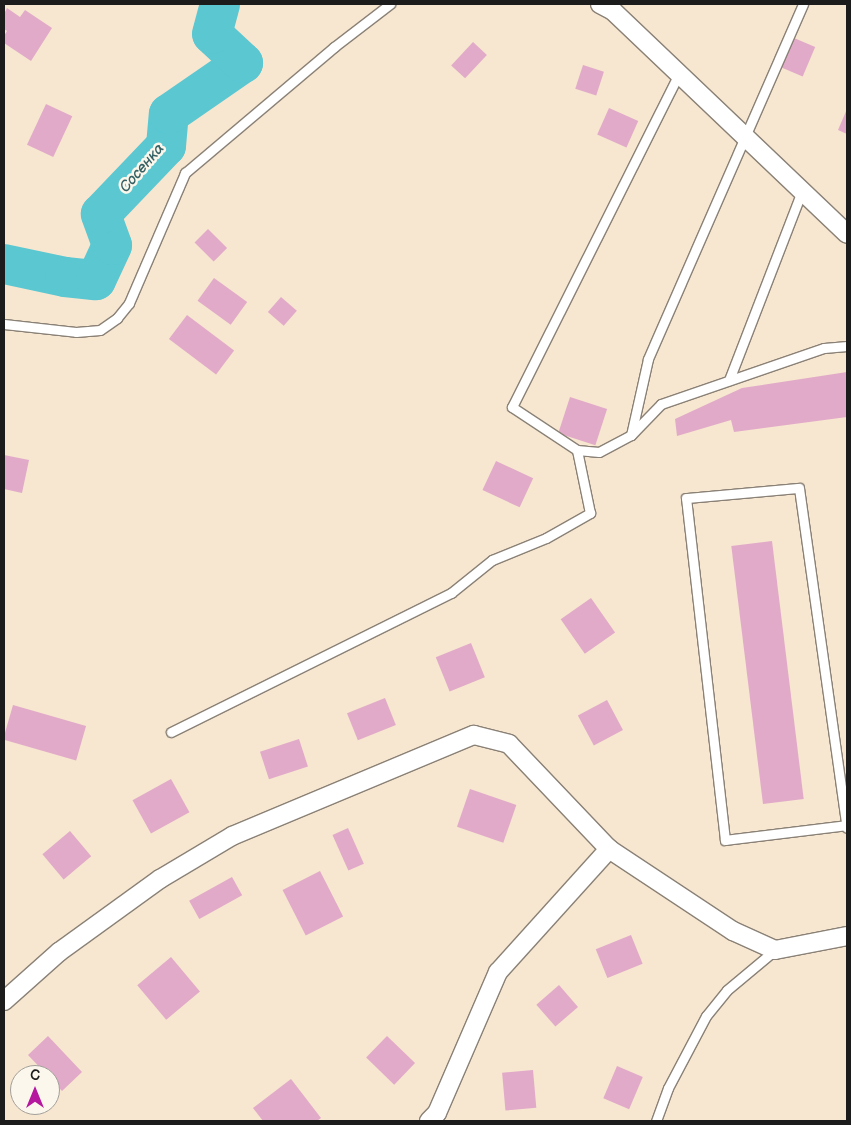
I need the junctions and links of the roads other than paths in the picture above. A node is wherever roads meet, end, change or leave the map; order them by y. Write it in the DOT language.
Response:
graph roads {
  1 [pos="390,4"];
  2 [pos="600,4"];
  3 [pos="803,4"];
  4 [pos="679,74"];
  5 [pos="744,136"];
  6 [pos="802,191"];
  7 [pos="847,234"];
  8 [pos="4,324"];
  9 [pos="847,346"];
  10 [pos="729,380"];
  11 [pos="631,435"];
  12 [pos="577,450"];
  13 [pos="171,732"];
  14 [pos="847,827"];
  15 [pos="609,848"];
  16 [pos="847,936"];
  17 [pos="775,950"];
  18 [pos="4,1001"];
  19 [pos="429,1121"];
  20 [pos="656,1121"];
  1 -- 8 [label="lane"];
  2 -- 4 [label="street"];
  3 -- 5 [label="lane"];
  4 -- 5 [label="street"];
  4 -- 12 [label="lane"];
  5 -- 6 [label="street"];
  5 -- 11 [label="lane"];
  6 -- 7 [label="street"];
  6 -- 10 [label="lane"];
  9 -- 10 [label="lane"];
  10 -- 11 [label="lane"];
  11 -- 12 [label="lane"];
  12 -- 13 [label="lane"];
  14 -- 14 [label="lane"];
  15 -- 17 [label="street"];
  15 -- 18 [label="street"];
  15 -- 19 [label="street"];
  16 -- 17 [label="street"];
  17 -- 20 [label="lane"];
}
